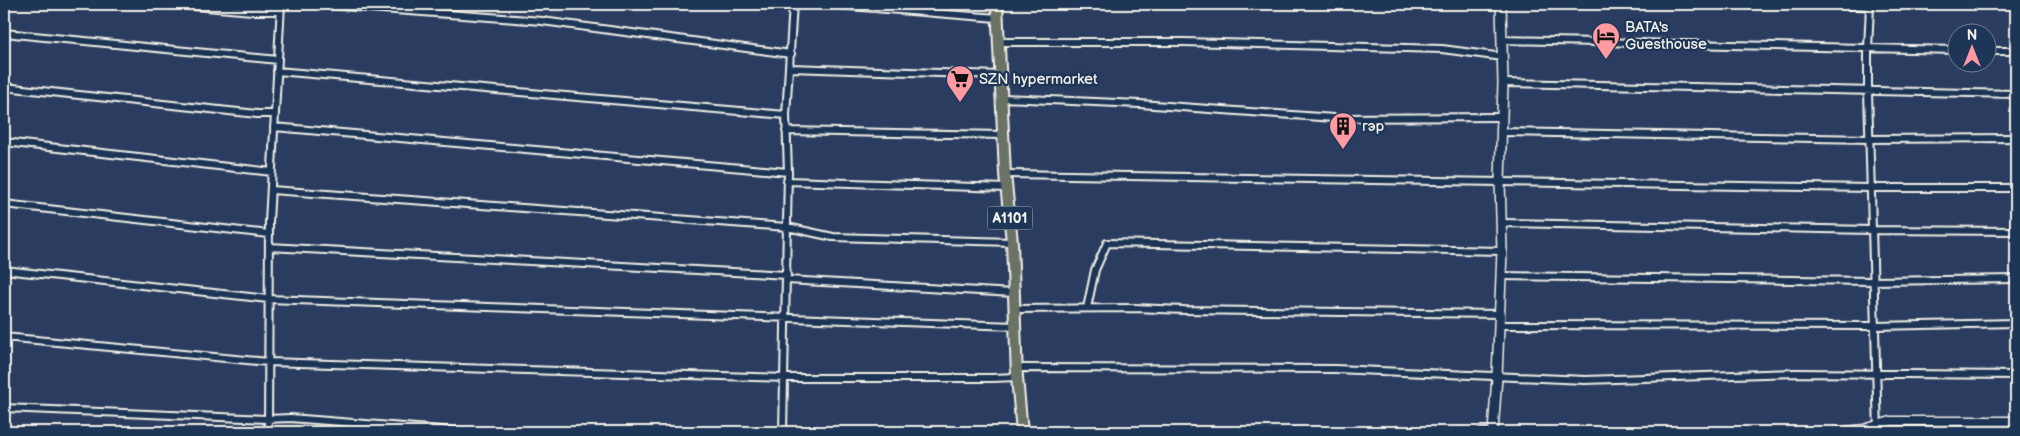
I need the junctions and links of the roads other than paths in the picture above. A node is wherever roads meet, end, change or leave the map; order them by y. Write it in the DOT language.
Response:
graph roads {
  1 [pos="172,4"];
  2 [pos="314,4"];
  3 [pos="793,4"];
  4 [pos="825,4"];
  5 [pos="997,4"];
  6 [pos="1500,4"];
  7 [pos="1822,4"];
  8 [pos="1871,5"];
  9 [pos="281,7"];
  10 [pos="997,18"];
  11 [pos="4,33"];
  12 [pos="1502,40"];
  13 [pos="998,42"];
  14 [pos="1868,48"];
  15 [pos="1948,50"];
  16 [pos="1998,51"];
  17 [pos="2016,51"];
  18 [pos="791,54"];
  19 [pos="1503,57"];
  20 [pos="278,60"];
  21 [pos="790,68"];
  22 [pos="277,71"];
  23 [pos="1000,75"];
  24 [pos="1503,83"];
  25 [pos="4,87"];
  26 [pos="1868,92"];
  27 [pos="2016,94"];
  28 [pos="1002,98"];
  29 [pos="275,114"];
  30 [pos="786,115"];
  31 [pos="1502,117"];
  32 [pos="274,128"];
  33 [pos="786,131"];
  34 [pos="1502,132"];
  35 [pos="1003,135"];
  36 [pos="2016,138"];
  37 [pos="1870,139"];
  38 [pos="4,142"];
  39 [pos="272,172"];
  40 [pos="788,172"];
  41 [pos="1005,174"];
  42 [pos="787,181"];
  43 [pos="1500,181"];
  44 [pos="1007,188"];
  45 [pos="1871,188"];
  46 [pos="2016,188"];
  47 [pos="271,190"];
  48 [pos="4,204"];
  49 [pos="1502,223"];
  50 [pos="787,227"];
  51 [pos="1872,230"];
  52 [pos="2016,231"];
  53 [pos="269,234"];
  54 [pos="1012,242"];
  55 [pos="269,247"];
  56 [pos="1502,251"];
  57 [pos="4,270"];
  58 [pos="1501,276"];
  59 [pos="787,278"];
  60 [pos="2016,278"];
  61 [pos="1873,280"];
  62 [pos="1014,294"];
  63 [pos="268,299"];
  64 [pos="1087,308"];
  65 [pos="1015,309"];
  66 [pos="1500,314"];
  67 [pos="786,318"];
  68 [pos="2016,322"];
  69 [pos="1500,325"];
  70 [pos="1015,326"];
  71 [pos="1875,326"];
  72 [pos="4,337"];
  73 [pos="268,362"];
  74 [pos="1017,372"];
  75 [pos="1877,375"];
  76 [pos="2016,376"];
  77 [pos="1497,377"];
  78 [pos="785,378"];
  79 [pos="4,408"];
  80 [pos="267,420"];
  81 [pos="2016,421"];
  82 [pos="1878,428"];
  83 [pos="268,432"];
  84 [pos="466,432"];
  85 [pos="783,432"];
  86 [pos="1022,432"];
  87 [pos="1481,432"];
  88 [pos="1493,432"];
  89 [pos="1498,432"];
  90 [pos="1838,432"];
  1 -- 9 [label="street"];
  2 -- 18 [label="street"];
  3 -- 18 [label="street"];
  4 -- 10 [label="street"];
  5 -- 10 [label="main road, A1101"];
  6 -- 12 [label="main road"];
  7 -- 8 [label="street"];
  8 -- 14 [label="street"];
  9 -- 20 [label="street"];
  10 -- 13 [label="main road, A1101"];
  11 -- 20 [label="street"];
  12 -- 14 [label="street"];
  12 -- 19 [label="main road"];
  13 -- 19 [label="street"];
  13 -- 23 [label="main road, A1101"];
  14 -- 15 [label="street"];
  14 -- 26 [label="street"];
  16 -- 17 [label="street"];
  18 -- 21 [label="street"];
  19 -- 24 [label="main road"];
  20 -- 22 [label="street"];
  21 -- 23 [label="street"];
  21 -- 30 [label="street"];
  22 -- 29 [label="street"];
  22 -- 30 [label="street"];
  23 -- 28 [label="main road, A1101"];
  24 -- 26 [label="street"];
  24 -- 31 [label="main road"];
  25 -- 29 [label="street"];
  26 -- 27 [label="street"];
  26 -- 37 [label="street"];
  28 -- 31 [label="street"];
  28 -- 35 [label="main road, A1101"];
  29 -- 32 [label="street"];
  30 -- 33 [label="street"];
  31 -- 34 [label="main road"];
  32 -- 39 [label="street"];
  32 -- 40 [label="street"];
  33 -- 35 [label="street"];
  33 -- 40 [label="street"];
  34 -- 37 [label="street"];
  34 -- 43 [label="main road"];
  35 -- 41 [label="main road, A1101"];
  36 -- 37 [label="street"];
  37 -- 45 [label="street"];
  38 -- 39 [label="street"];
  39 -- 47 [label="street"];
  40 -- 42 [label="street"];
  41 -- 43 [label="street"];
  41 -- 44 [label="main road, A1101"];
  42 -- 44 [label="street"];
  42 -- 50 [label="street"];
  43 -- 45 [label="street"];
  43 -- 49 [label="main road"];
  44 -- 54 [label="main road, A1101"];
  45 -- 46 [label="street"];
  45 -- 51 [label="street"];
  47 -- 50 [label="street"];
  47 -- 53 [label="street"];
  48 -- 53 [label="street"];
  49 -- 51 [label="street"];
  49 -- 56 [label="main road"];
  50 -- 54 [label="street"];
  50 -- 59 [label="street"];
  51 -- 52 [label="street"];
  51 -- 61 [label="street"];
  53 -- 55 [label="street"];
  54 -- 62 [label="main road, A1101"];
  55 -- 59 [label="street"];
  55 -- 63 [label="street"];
  56 -- 58 [label="main road"];
  56 -- 64 [label="street"];
  57 -- 63 [label="street"];
  58 -- 61 [label="street"];
  58 -- 66 [label="main road"];
  59 -- 62 [label="street"];
  59 -- 67 [label="street"];
  60 -- 61 [label="street"];
  61 -- 71 [label="street"];
  62 -- 65 [label="main road, A1101"];
  63 -- 67 [label="street"];
  63 -- 73 [label="street"];
  64 -- 65 [label="street"];
  64 -- 66 [label="street"];
  65 -- 70 [label="main road, A1101"];
  66 -- 69 [label="main road"];
  67 -- 70 [label="street"];
  67 -- 78 [label="street"];
  68 -- 71 [label="street"];
  69 -- 71 [label="street"];
  69 -- 77 [label="main road"];
  70 -- 74 [label="main road, A1101"];
  71 -- 75 [label="street"];
  72 -- 73 [label="street"];
  73 -- 78 [label="street"];
  73 -- 80 [label="street"];
  74 -- 77 [label="street"];
  74 -- 78 [label="street"];
  74 -- 86 [label="main road, A1101"];
  75 -- 76 [label="street"];
  75 -- 77 [label="street"];
  75 -- 82 [label="street"];
  77 -- 88 [label="main road"];
  78 -- 85 [label="street"];
  79 -- 80 [label="street"];
  80 -- 83 [label="street"];
  80 -- 84 [label="street"];
  81 -- 82 [label="street"];
  82 -- 90 [label="street"];
  87 -- 88 [label="street"];
  88 -- 89 [label="street"];
}
